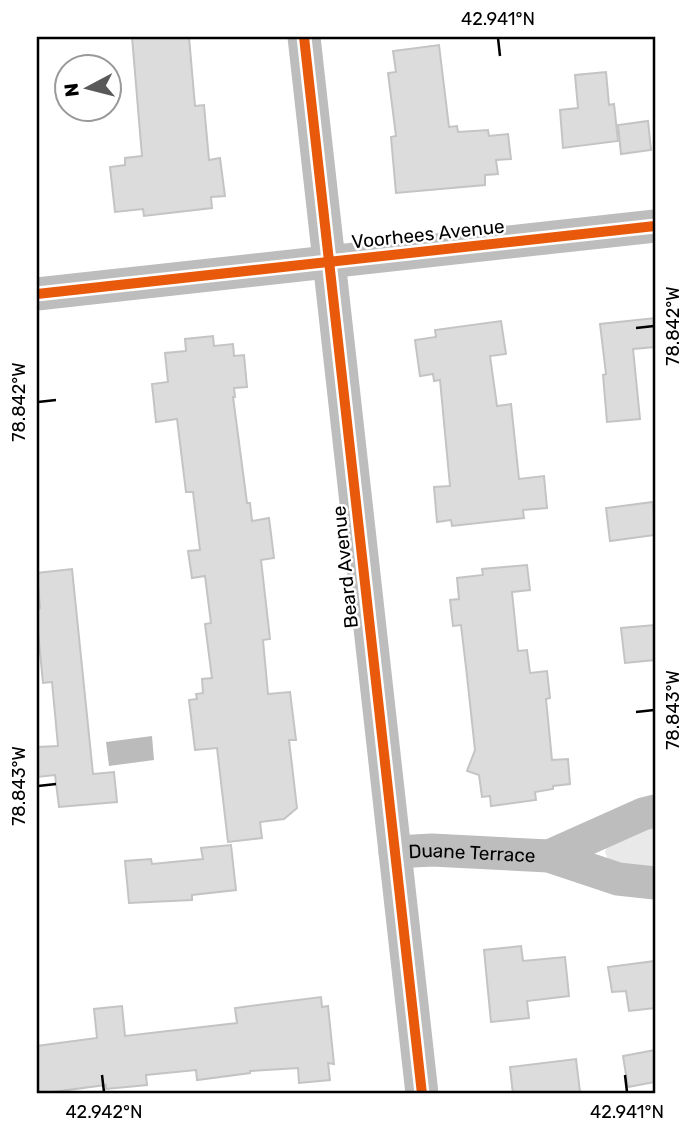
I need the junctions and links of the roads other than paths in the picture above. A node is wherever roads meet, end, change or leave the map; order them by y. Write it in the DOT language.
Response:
graph roads {
  1 [pos="304,37"];
  2 [pos="655,226"];
  3 [pos="329,262"];
  4 [pos="37,295"];
  5 [pos="655,811"];
  6 [pos="395,852"];
  7 [pos="549,856"];
  8 [pos="655,883"];
  9 [pos="422,1094"];
  1 -- 3 [label="street, Beard Avenue"];
  2 -- 3 [label="street, Voorhees Avenue"];
  3 -- 4 [label="street, Voorhees Avenue"];
  3 -- 6 [label="street, Beard Avenue"];
  5 -- 7 [label="street, Duane Terrace"];
  6 -- 7 [label="street, Duane Terrace"];
  6 -- 9 [label="street, Beard Avenue"];
  7 -- 8 [label="street, Duane Terrace"];
}
